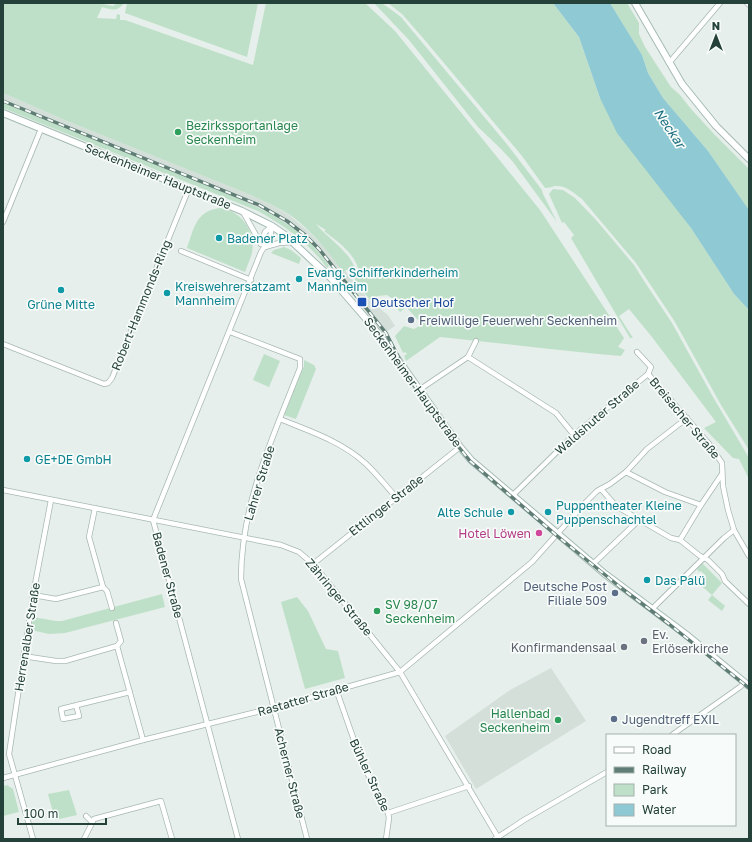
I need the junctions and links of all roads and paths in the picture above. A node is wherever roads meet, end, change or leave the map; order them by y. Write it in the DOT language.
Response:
graph roads {
  1 [pos="635,3"];
  2 [pos="720,3"];
  3 [pos="668,63"];
  4 [pos="3,113"];
  5 [pos="41,129"];
  6 [pos="749,159"];
  7 [pos="189,188"];
  8 [pos="242,211"];
  9 [pos="3,222"];
  10 [pos="272,226"];
  11 [pos="293,242"];
  12 [pos="261,244"];
  13 [pos="265,247"];
  14 [pos="180,251"];
  15 [pos="261,252"];
  16 [pos="251,280"];
  17 [pos="230,332"];
  18 [pos="476,341"];
  19 [pos="3,344"];
  20 [pos="637,352"];
  21 [pos="468,357"];
  22 [pos="648,374"];
  23 [pos="420,390"];
  24 [pos="280,418"];
  25 [pos="687,418"];
  26 [pos="574,435"];
  27 [pos="460,448"];
  28 [pos="626,472"];
  29 [pos="722,474"];
  30 [pos="601,489"];
  31 [pos="3,490"];
  32 [pos="513,495"];
  33 [pos="396,497"];
  34 [pos="51,500"];
  35 [pos="701,505"];
  36 [pos="95,508"];
  37 [pos="153,520"];
  38 [pos="639,520"];
  39 [pos="734,530"];
  40 [pos="558,533"];
  41 [pos="244,538"];
  42 [pos="680,540"];
  43 [pos="749,556"];
  44 [pos="704,558"];
  45 [pos="313,564"];
  46 [pos="593,564"];
  47 [pos="103,587"];
  48 [pos="33,595"];
  49 [pos="749,604"];
  50 [pos="112,608"];
  51 [pos="652,609"];
  52 [pos="116,624"];
  53 [pos="117,646"];
  54 [pos="23,656"];
  55 [pos="400,672"];
  56 [pos="747,684"];
  57 [pos="336,690"];
  58 [pos="130,692"];
  59 [pos="76,705"];
  60 [pos="274,708"];
  61 [pos="208,724"];
  62 [pos="673,734"];
  63 [pos="143,740"];
  64 [pos="9,754"];
  65 [pos="3,755"];
  66 [pos="606,773"];
  67 [pos="15,774"];
  68 [pos="3,778"];
  69 [pos="469,786"];
  70 [pos="388,813"];
  71 [pos="86,816"];
  72 [pos="92,822"];
  73 [pos="498,838"];
  74 [pos="33,839"];
  75 [pos="84,839"];
  76 [pos="172,839"];
  77 [pos="238,839"];
  78 [pos="307,839"];
  79 [pos="386,839"];
  1 -- 3 [label="main road"];
  2 -- 3 [label="street"];
  3 -- 6 [label="main road"];
  4 -- 5 [label="main road, Seckenheimer Hauptstraße"];
  5 -- 7 [label="main road, Seckenheimer Hauptstraße"];
  5 -- 9 [label="street"];
  7 -- 8 [label="main road, Seckenheimer Hauptstraße"];
  7 -- 19 [label="street, Robert-Hammonds-Ring"];
  8 -- 10 [label="main road, Seckenheimer Hauptstraße"];
  8 -- 12 [label="street, Badener Straße"];
  10 -- 11 [label="main road, Seckenheimer Hauptstraße"];
  10 -- 12 [label="street, Badener Straße"];
  10 -- 13 [label="street, Badener Straße"];
  11 -- 13 [label="street"];
  11 -- 23 [label="main road, Seckenheimer Hauptstraße"];
  12 -- 15 [label="street, Badener Straße"];
  13 -- 15 [label="street, Badener Straße"];
  14 -- 16 [label="street"];
  15 -- 16 [label="street, Badener Straße"];
  16 -- 17 [label="street, Badener Straße"];
  17 -- 24 [label="street, Lahrer Straße"];
  17 -- 37 [label="street, Badener Straße"];
  18 -- 21 [label="street"];
  20 -- 22 [label="street, Breisacher Straße"];
  21 -- 23 [label="street"];
  21 -- 26 [label="street"];
  22 -- 25 [label="street, Breisacher Straße"];
  22 -- 26 [label="street, Waldshuter Straße"];
  23 -- 27 [label="main road, Seckenheimer Hauptstraße"];
  24 -- 33 [label="street"];
  24 -- 41 [label="street, Lahrer Straße"];
  25 -- 28 [label="street, Rastatter Straße"];
  25 -- 29 [label="street, Breisacher Straße"];
  26 -- 32 [label="street, Waldshuter Straße"];
  27 -- 32 [label="main road, Seckenheimer Hauptstraße"];
  27 -- 33 [label="street, Ettlinger Straße"];
  28 -- 30 [label="street, Rastatter Straße"];
  28 -- 35 [label="street"];
  29 -- 35 [label="street"];
  29 -- 39 [label="street, Breisacher Straße"];
  30 -- 38 [label="street"];
  30 -- 40 [label="street, Rastatter Straße"];
  31 -- 34 [label="street, Zähringer Straße"];
  32 -- 40 [label="main road, Seckenheimer Hauptstraße"];
  33 -- 45 [label="street, Ettlinger Straße"];
  34 -- 36 [label="street, Zähringer Straße"];
  34 -- 48 [label="street, Herrenalber Straße"];
  35 -- 42 [label="street"];
  36 -- 37 [label="street, Zähringer Straße"];
  36 -- 47 [label="street"];
  37 -- 41 [label="street, Zähringer Straße"];
  37 -- 61 [label="street, Badener Straße"];
  38 -- 42 [label="street"];
  38 -- 46 [label="street"];
  39 -- 43 [label="street, Breisacher Straße"];
  39 -- 44 [label="street"];
  40 -- 46 [label="main road, Seckenheimer Hauptstraße"];
  40 -- 55 [label="street, Rastatter Straße"];
  41 -- 45 [label="street, Zähringer Straße"];
  41 -- 60 [label="street, Lahrer Straße"];
  42 -- 44 [label="street"];
  44 -- 49 [label="street"];
  44 -- 51 [label="street"];
  45 -- 55 [label="street, Zähringer Straße"];
  46 -- 51 [label="main road, Seckenheimer Hauptstraße"];
  47 -- 48 [label="street"];
  47 -- 50 [label="street"];
  48 -- 54 [label="street, Herrenalber Straße"];
  51 -- 56 [label="main road, Seckenheimer Hauptstraße"];
  52 -- 53 [label="street"];
  53 -- 54 [label="street"];
  53 -- 58 [label="street"];
  54 -- 64 [label="street, Herrenalber Straße"];
  55 -- 57 [label="street, Rastatter Straße"];
  55 -- 69 [label="street, Zähringer Straße"];
  56 -- 62 [label="street"];
  57 -- 60 [label="street, Rastatter Straße"];
  57 -- 70 [label="street, Bühler Straße"];
  58 -- 59 [label="street"];
  58 -- 63 [label="street"];
  60 -- 61 [label="street, Rastatter Straße"];
  60 -- 78 [label="street, Acherner Straße"];
  61 -- 63 [label="street, Rastatter Straße"];
  61 -- 77 [label="street, Badener Straße"];
  63 -- 67 [label="street, Rastatter Straße"];
  64 -- 65 [label="street"];
  64 -- 67 [label="street, Herrenalber Straße"];
  66 -- 73 [label="street"];
  67 -- 68 [label="street, Rastatter Straße"];
  67 -- 74 [label="street, Herrenalber Straße"];
  69 -- 70 [label="street"];
  69 -- 73 [label="street, Zähringer Straße"];
  70 -- 79 [label="street, Bühler Straße"];
  71 -- 72 [label="street"];
  72 -- 75 [label="street"];
  72 -- 76 [label="street"];
}
